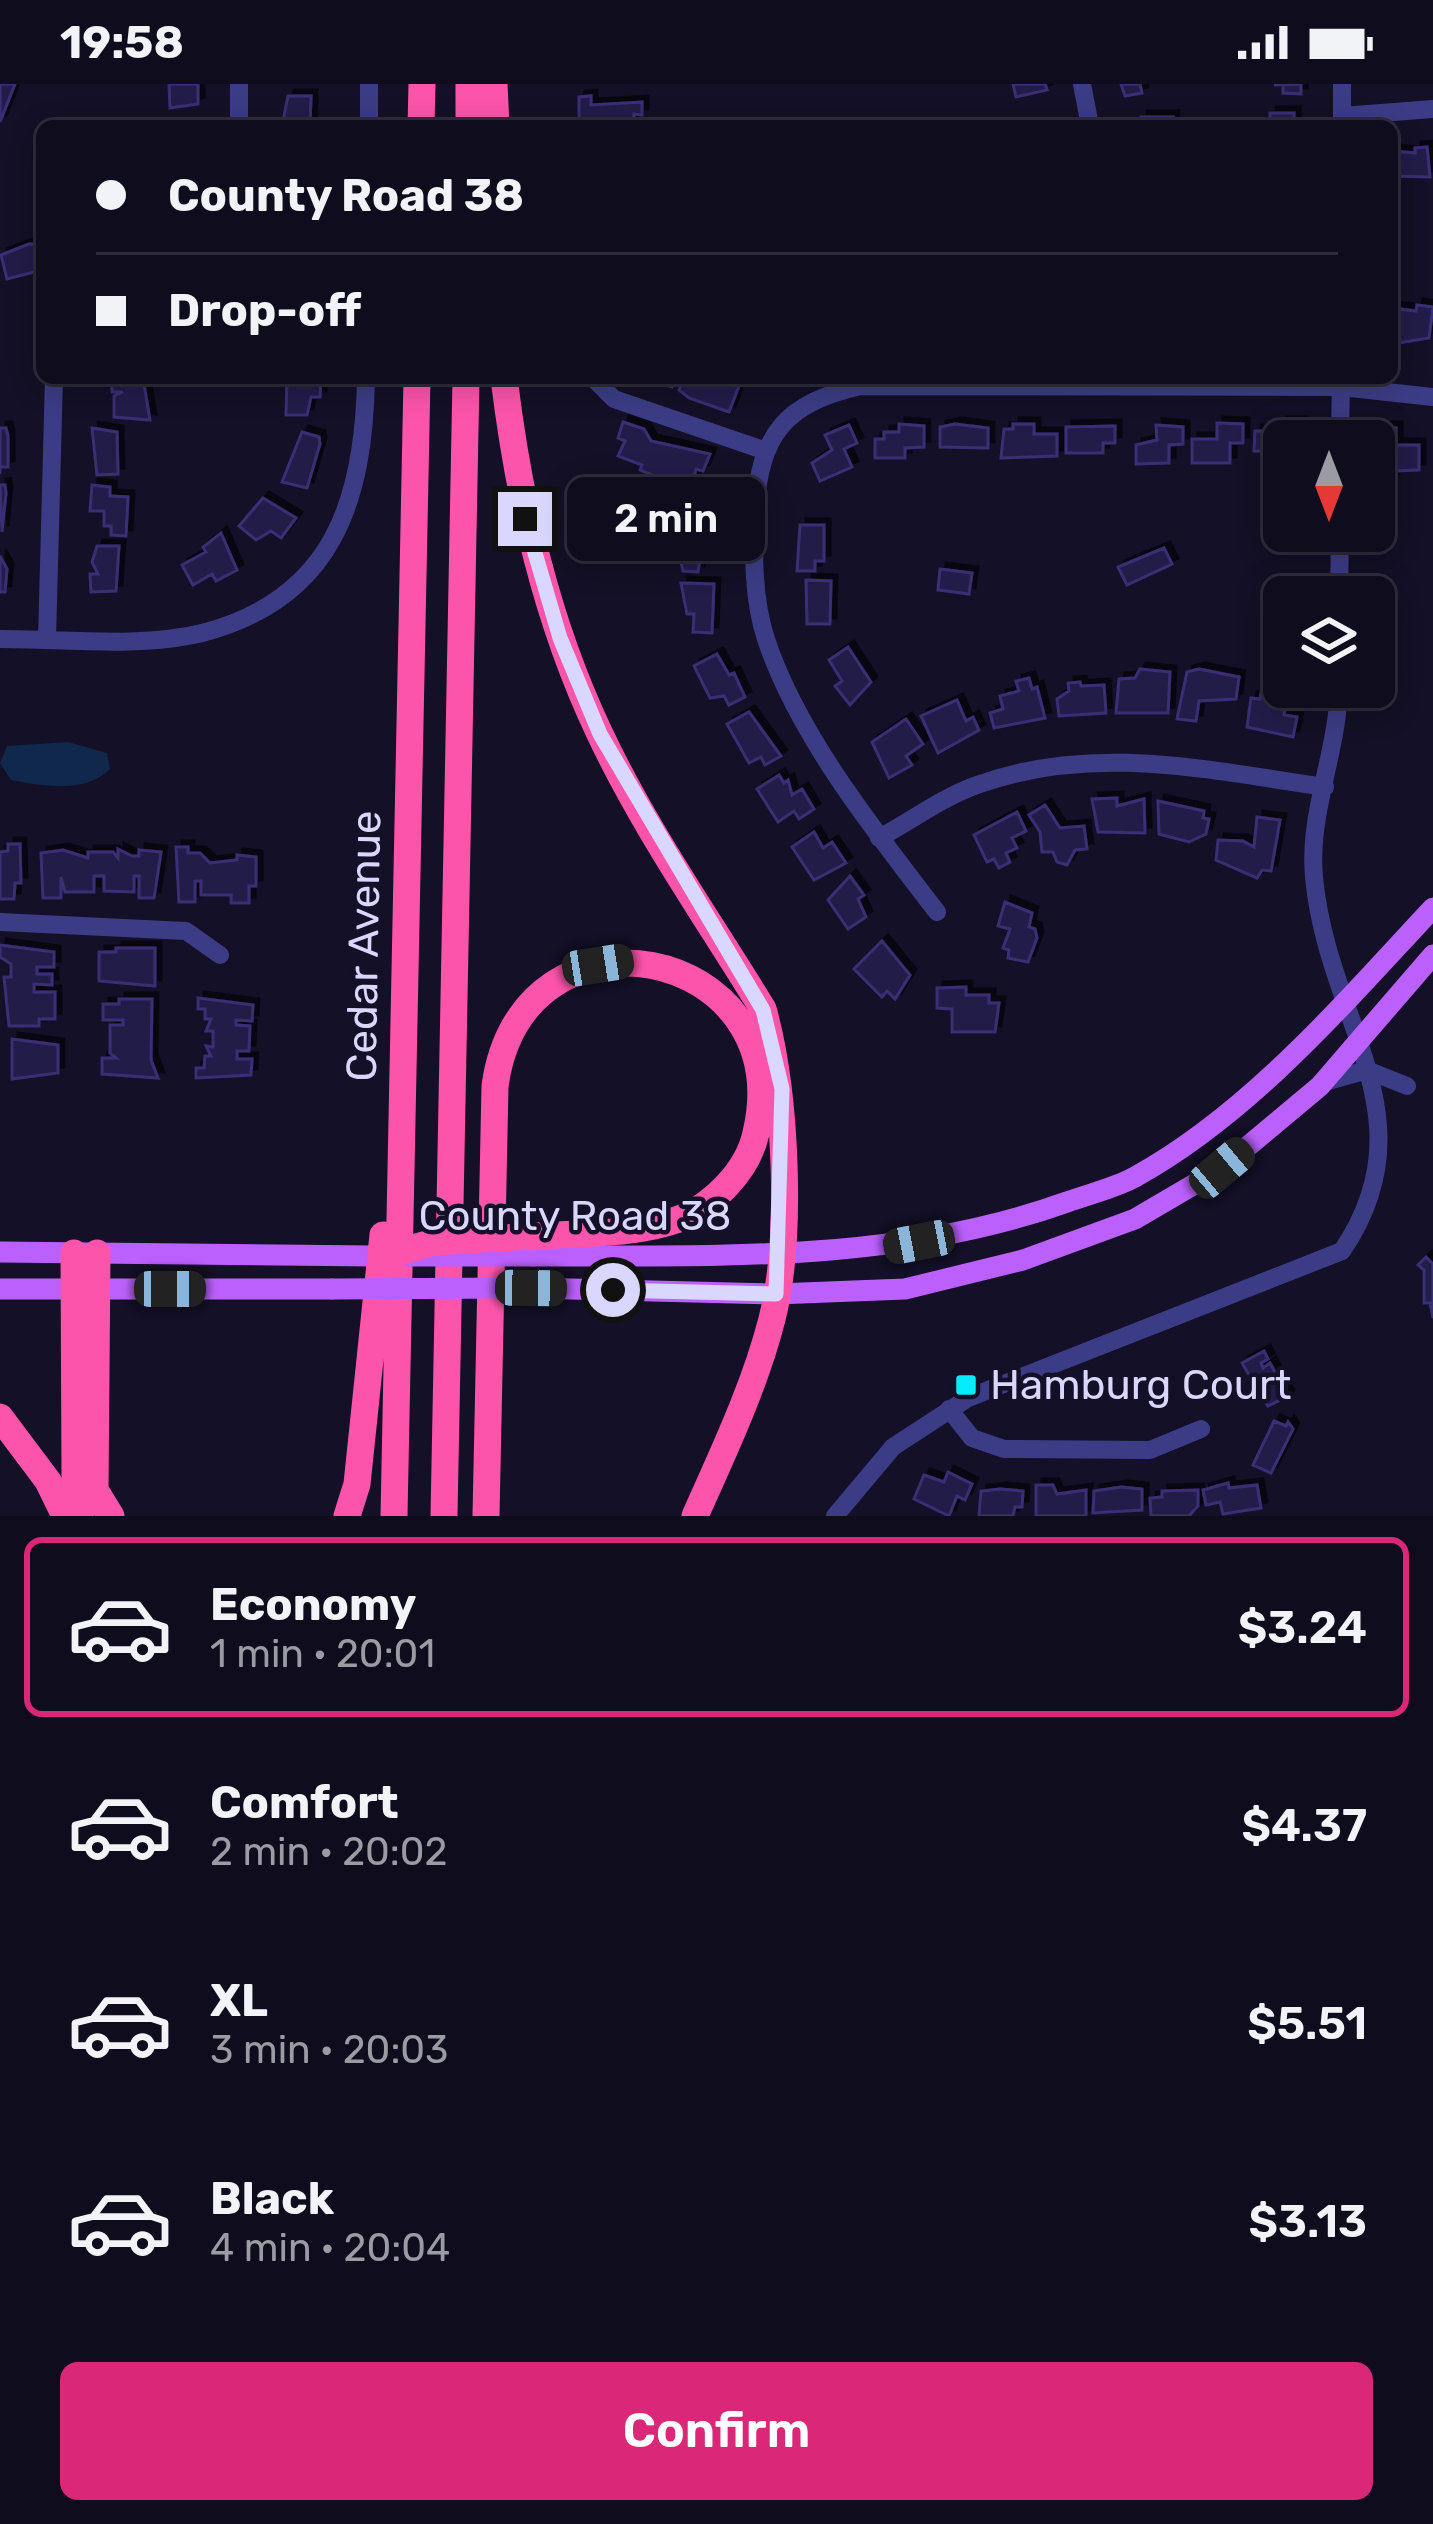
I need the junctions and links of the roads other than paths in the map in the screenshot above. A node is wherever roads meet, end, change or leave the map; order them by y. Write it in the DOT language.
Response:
graph roads {
  1 [pos="239,84"];
  2 [pos="369,84"];
  3 [pos="422,84"];
  4 [pos="469,84"];
  5 [pos="494,84"];
  6 [pos="1082,84"];
  7 [pos="1342,84"];
  8 [pos="1433,109"];
  9 [pos="239,120"];
  10 [pos="369,120"];
  11 [pos="422,120"];
  12 [pos="469,120"];
  13 [pos="496,120"];
  14 [pos="1089,120"];
  15 [pos="1342,120"];
  16 [pos="1350,120"];
  17 [pos="54,384"];
  18 [pos="366,384"];
  19 [pos="417,384"];
  20 [pos="466,384"];
  21 [pos="505,384"];
  22 [pos="599,384"];
  23 [pos="855,384"];
  24 [pos="1341,384"];
  25 [pos="1348,384"];
  26 [pos="1433,397"];
  27 [pos="1340,420"];
  28 [pos="766,452"];
  29 [pos="47,638"];
  30 [pos="0,639"];
  31 [pos="1339,708"];
  32 [pos="1325,787"];
  33 [pos="879,838"];
  34 [pos="1433,908"];
  35 [pos="937,912"];
  36 [pos="0,922"];
  37 [pos="220,955"];
  38 [pos="1433,955"];
  39 [pos="1355,986"];
  40 [pos="404,1022"];
  41 [pos="1380,1031"];
  42 [pos="1398,1066"];
  43 [pos="1320,1086"];
  44 [pos="1382,1216"];
  45 [pos="534,1246"];
  46 [pos="0,1252"];
  47 [pos="85,1253"];
  48 [pos="780,1254"];
  49 [pos="385,1256"];
  50 [pos="0,1289"];
  51 [pos="85,1289"];
  52 [pos="776,1294"];
  53 [pos="949,1409"];
  54 [pos="0,1417"];
  55 [pos="1201,1429"];
  56 [pos="65,1516"];
  57 [pos="81,1516"];
  58 [pos="111,1516"];
  59 [pos="347,1516"];
  60 [pos="394,1516"];
  61 [pos="444,1516"];
  62 [pos="486,1516"];
  63 [pos="695,1516"];
  64 [pos="835,1516"];
  1 -- 9 [label="street"];
  2 -- 10 [label="street"];
  3 -- 11 [label="highway"];
  4 -- 12 [label="highway"];
  5 -- 13 [label="highway"];
  6 -- 14 [label="street"];
  7 -- 15 [label="street"];
  8 -- 16 [label="street"];
  17 -- 29 [label="street"];
  18 -- 29 [label="street"];
  19 -- 40 [label="highway, Cedar Avenue"];
  20 -- 61 [label="highway"];
  21 -- 48 [label="highway"];
  22 -- 28 [label="street"];
  23 -- 28 [label="street"];
  24 -- 27 [label="street"];
  25 -- 26 [label="street"];
  28 -- 33 [label="street"];
  29 -- 30 [label="street"];
  31 -- 32 [label="street"];
  32 -- 33 [label="street"];
  32 -- 39 [label="street"];
  33 -- 35 [label="street"];
  34 -- 39 [label="main road, County Road 38"];
  36 -- 37 [label="street"];
  38 -- 41 [label="main road, County Road 38"];
  39 -- 41 [label="street"];
  39 -- 48 [label="main road, County Road 38"];
  40 -- 59 [label="highway"];
  40 -- 60 [label="highway, Cedar Avenue"];
  41 -- 43 [label="main road, County Road 38"];
  42 -- 43 [label="street"];
  43 -- 52 [label="main road, County Road 38"];
  44 -- 53 [label="street"];
  45 -- 48 [label="main road, County Road 38"];
  45 -- 49 [label="highway, bridge"];
  45 -- 62 [label="highway"];
  46 -- 47 [label="main road, County Road 38"];
  47 -- 49 [label="main road, County Road 38"];
  47 -- 51 [label="highway"];
  48 -- 52 [label="highway"];
  50 -- 51 [label="main road, County Road 38"];
  51 -- 52 [label="main road, County Road 38, bridge"];
  51 -- 57 [label="highway"];
  51 -- 58 [label="highway"];
  52 -- 63 [label="highway"];
  53 -- 55 [label="street"];
  53 -- 64 [label="street"];
  54 -- 56 [label="highway"];
}
